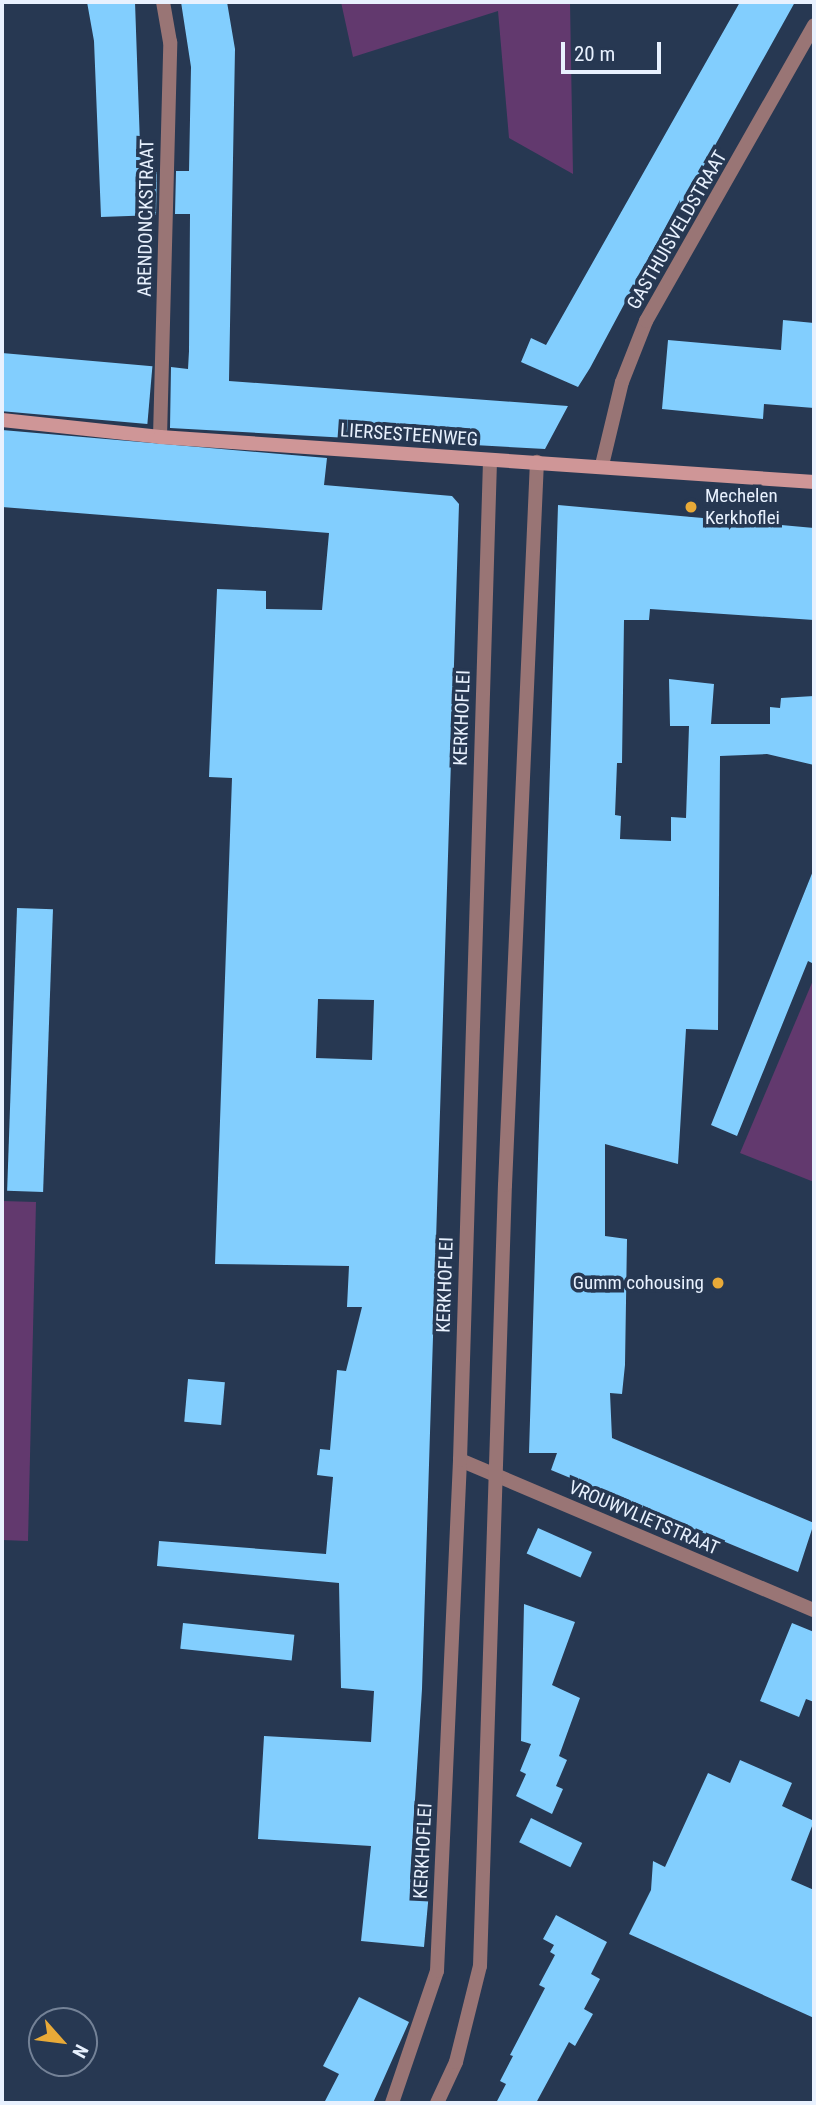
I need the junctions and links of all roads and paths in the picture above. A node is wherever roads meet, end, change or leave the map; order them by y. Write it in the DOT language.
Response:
graph roads {
  1 [pos="163,2"];
  2 [pos="814,25"];
  3 [pos="2,421"];
  4 [pos="160,437"];
  5 [pos="490,460"];
  6 [pos="537,462"];
  7 [pos="602,466"];
  8 [pos="814,482"];
  9 [pos="460,1460"];
  10 [pos="498,1479"];
  11 [pos="814,1610"];
  12 [pos="392,2103"];
  13 [pos="437,2103"];
  1 -- 4 [label="street, ARENDONCKSTRAAT"];
  2 -- 7 [label="street, GASTHUISVELDSTRAAT"];
  3 -- 4 [label="main road, LIERSESTEENWEG"];
  4 -- 5 [label="main road, LIERSESTEENWEG"];
  5 -- 6 [label="main road, LIERSESTEENWEG"];
  5 -- 9 [label="street, KERKHOFLEI"];
  6 -- 7 [label="main road, LIERSESTEENWEG"];
  6 -- 10 [label="street"];
  7 -- 8 [label="main road, LIERSESTEENWEG"];
  9 -- 10 [label="street, VROUWVLIETSTRAAT"];
  9 -- 12 [label="street, KERKHOFLEI"];
  10 -- 11 [label="street, VROUWVLIETSTRAAT"];
  10 -- 13 [label="street"];
}
